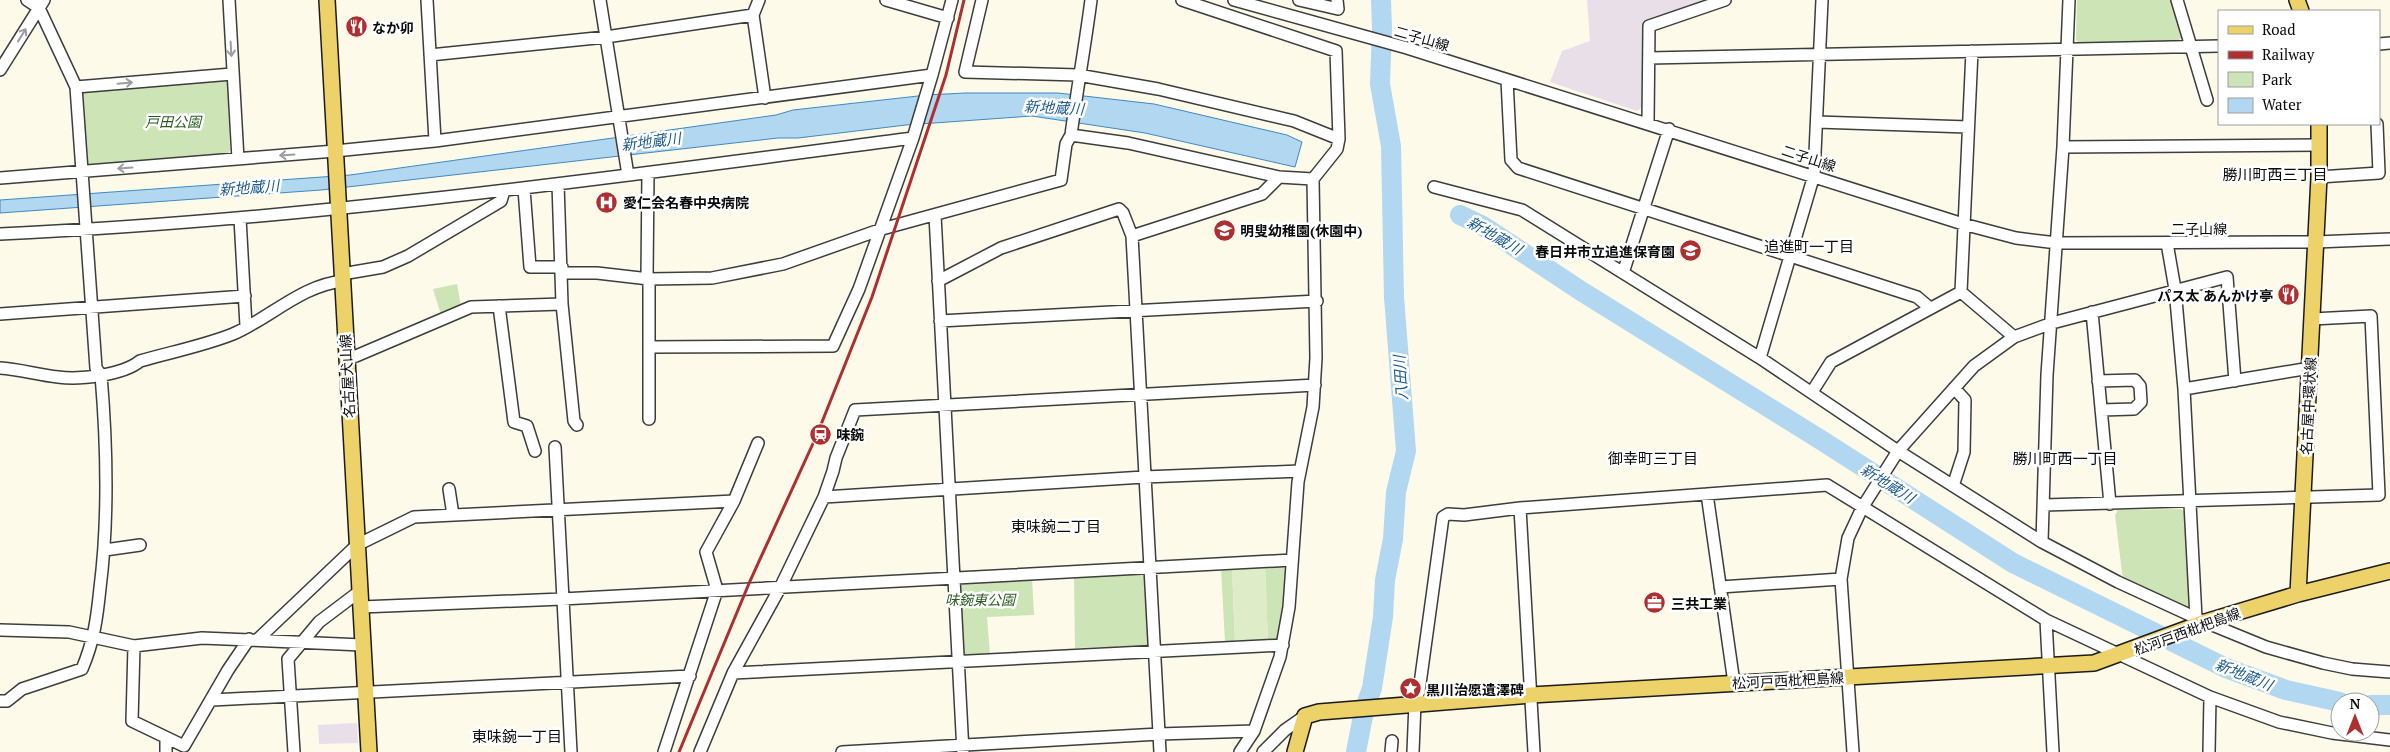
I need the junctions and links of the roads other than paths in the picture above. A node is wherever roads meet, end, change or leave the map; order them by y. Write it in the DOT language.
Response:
graph roads {
  1 [pos="27,0"];
  2 [pos="229,0"];
  3 [pos="327,0"];
  4 [pos="427,0"];
  5 [pos="600,0"];
  6 [pos="758,0"];
  7 [pos="886,0"];
  8 [pos="952,0"];
  9 [pos="982,0"];
  10 [pos="1090,0"];
  11 [pos="1182,0"];
  12 [pos="1234,0"];
  13 [pos="1299,0"];
  14 [pos="1337,0"];
  15 [pos="1725,0"];
  16 [pos="1822,0"];
  17 [pos="2069,0"];
  18 [pos="2177,0"];
  19 [pos="42,4"];
  20 [pos="753,15"];
  21 [pos="948,18"];
  22 [pos="606,37"];
  23 [pos="2189,46"];
  24 [pos="2218,46"];
  25 [pos="2068,48"];
  26 [pos="1972,51"];
  27 [pos="430,55"];
  28 [pos="1821,55"];
  29 [pos="1649,58"];
  30 [pos="0,70"];
  31 [pos="232,74"];
  32 [pos="932,75"];
  33 [pos="1078,79"];
  34 [pos="1507,80"];
  35 [pos="76,88"];
  36 [pos="765,98"];
  37 [pos="2207,100"];
  38 [pos="618,120"];
  39 [pos="1648,122"];
  40 [pos="1817,122"];
  41 [pos="2319,125"];
  42 [pos="2377,125"];
  43 [pos="1968,127"];
  44 [pos="1670,129"];
  45 [pos="1071,133"];
  46 [pos="912,138"];
  47 [pos="1340,139"];
  48 [pos="435,141"];
  49 [pos="2320,145"];
  50 [pos="2063,147"];
  51 [pos="336,155"];
  52 [pos="238,159"];
  53 [pos="627,172"];
  54 [pos="648,173"];
  55 [pos="82,174"];
  56 [pos="1814,175"];
  57 [pos="1279,177"];
  58 [pos="2319,177"];
  59 [pos="0,178"];
  60 [pos="1313,179"];
  61 [pos="558,184"];
  62 [pos="1434,187"];
  63 [pos="524,189"];
  64 [pos="504,191"];
  65 [pos="339,208"];
  66 [pos="1643,208"];
  67 [pos="935,214"];
  68 [pos="240,218"];
  69 [pos="1963,224"];
  70 [pos="85,228"];
  71 [pos="882,229"];
  72 [pos="0,234"];
  73 [pos="1132,236"];
  74 [pos="2390,238"];
  75 [pos="2316,242"];
  76 [pos="2057,243"];
  77 [pos="2167,243"];
  78 [pos="1789,255"];
  79 [pos="562,270"];
  80 [pos="1623,273"];
  81 [pos="343,278"];
  82 [pos="648,279"];
  83 [pos="938,281"];
  84 [pos="2175,289"];
  85 [pos="1961,292"];
  86 [pos="245,296"];
  87 [pos="1317,301"];
  88 [pos="562,304"];
  89 [pos="499,306"];
  90 [pos="92,308"];
  91 [pos="1930,308"];
  92 [pos="1135,309"];
  93 [pos="2092,312"];
  94 [pos="0,314"];
  95 [pos="2312,319"];
  96 [pos="940,321"];
  97 [pos="2052,323"];
  98 [pos="246,326"];
  99 [pos="2014,338"];
  100 [pos="649,347"];
  101 [pos="346,358"];
  102 [pos="1760,358"];
  103 [pos="0,368"];
  104 [pos="2310,368"];
  105 [pos="101,375"];
  106 [pos="2098,381"];
  107 [pos="2235,381"];
  108 [pos="1315,385"];
  109 [pos="1954,388"];
  110 [pos="2184,389"];
  111 [pos="1812,392"];
  112 [pos="1139,393"];
  113 [pos="944,404"];
  114 [pos="2101,410"];
  115 [pos="649,419"];
  116 [pos="577,425"];
  117 [pos="758,444"];
  118 [pos="554,448"];
  119 [pos="535,451"];
  120 [pos="1898,451"];
  121 [pos="1300,471"];
  122 [pos="1144,476"];
  123 [pos="1953,486"];
  124 [pos="449,489"];
  125 [pos="949,489"];
  126 [pos="1707,494"];
  127 [pos="824,497"];
  128 [pos="2304,497"];
  129 [pos="734,501"];
  130 [pos="2188,502"];
  131 [pos="2110,504"];
  132 [pos="2044,505"];
  133 [pos="1520,508"];
  134 [pos="1862,508"];
  135 [pos="558,511"];
  136 [pos="453,515"];
  137 [pos="2042,542"];
  138 [pos="140,545"];
  139 [pos="357,545"];
  140 [pos="105,550"];
  141 [pos="1292,560"];
  142 [pos="1149,567"];
  143 [pos="2390,571"];
  144 [pos="954,576"];
  145 [pos="1841,580"];
  146 [pos="781,586"];
  147 [pos="1720,587"];
  148 [pos="717,590"];
  149 [pos="360,591"];
  150 [pos="2298,594"];
  151 [pos="562,599"];
  152 [pos="361,607"];
  153 [pos="2046,620"];
  154 [pos="2198,623"];
  155 [pos="0,630"];
  156 [pos="94,636"];
  157 [pos="253,640"];
  158 [pos="303,642"];
  159 [pos="362,644"];
  160 [pos="1283,644"];
  161 [pos="134,646"];
  162 [pos="1154,651"];
  163 [pos="2123,654"];
  164 [pos="958,660"];
  165 [pos="2048,665"];
  166 [pos="2390,672"];
  167 [pos="733,673"];
  168 [pos="690,676"];
  169 [pos="1848,677"];
  170 [pos="567,682"];
  171 [pos="1734,683"];
  172 [pos="365,693"];
  173 [pos="1531,695"];
  174 [pos="291,697"];
  175 [pos="2210,698"];
  176 [pos="212,700"];
  177 [pos="0,701"];
  178 [pos="1409,703"];
  179 [pos="1312,714"];
  180 [pos="1254,731"];
  181 [pos="1159,734"];
  182 [pos="166,738"];
  183 [pos="2390,740"];
  184 [pos="963,748"];
  185 [pos="166,752"];
  186 [pos="294,752"];
  187 [pos="368,752"];
  188 [pos="571,752"];
  189 [pos="664,752"];
  190 [pos="700,752"];
  191 [pos="842,752"];
  192 [pos="1160,752"];
  193 [pos="1240,752"];
  194 [pos="1263,752"];
  195 [pos="1295,752"];
  196 [pos="1413,752"];
  197 [pos="1534,752"];
  198 [pos="1853,752"];
  199 [pos="2054,752"];
  200 [pos="2209,752"];
  1 -- 19 [label="street"];
  2 -- 31 [label="street, one-way"];
  3 -- 51 [label="main road, 名古屋犬山線"];
  4 -- 27 [label="street"];
  5 -- 22 [label="street"];
  6 -- 20 [label="street"];
  7 -- 21 [label="street"];
  8 -- 21 [label="street"];
  9 -- 33 [label="street"];
  10 -- 33 [label="street"];
  11 -- 47 [label="street"];
  12 -- 34 [label="street, 二子山線"];
  13 -- 14 [label="street"];
  15 -- 29 [label="street"];
  16 -- 28 [label="street"];
  17 -- 25 [label="street"];
  18 -- 23 [label="street"];
  30 -- 19 [label="street, one-way"];
  19 -- 35 [label="street"];
  20 -- 22 [label="street"];
  20 -- 36 [label="street"];
  21 -- 32 [label="street"];
  22 -- 27 [label="street"];
  22 -- 38 [label="street"];
  23 -- 24 [label="street"];
  23 -- 25 [label="street"];
  23 -- 37 [label="street"];
  25 -- 26 [label="street"];
  25 -- 50 [label="street"];
  26 -- 28 [label="street"];
  26 -- 43 [label="street"];
  27 -- 48 [label="street"];
  28 -- 29 [label="street"];
  28 -- 40 [label="street"];
  29 -- 39 [label="street"];
  35 -- 31 [label="street, one-way"];
  31 -- 52 [label="street"];
  32 -- 36 [label="street"];
  32 -- 46 [label="street"];
  33 -- 45 [label="street"];
  33 -- 47 [label="street"];
  34 -- 39 [label="street, 二子山線"];
  34 -- 66 [label="street"];
  35 -- 55 [label="street"];
  36 -- 38 [label="street"];
  38 -- 48 [label="street"];
  38 -- 53 [label="street"];
  39 -- 44 [label="street, 二子山線"];
  40 -- 43 [label="street"];
  40 -- 56 [label="street"];
  41 -- 49 [label="main road, 名古屋中環状線"];
  42 -- 58 [label="street"];
  43 -- 69 [label="street"];
  44 -- 56 [label="street, 二子山線"];
  44 -- 66 [label="street"];
  45 -- 57 [label="street"];
  45 -- 67 [label="street"];
  46 -- 54 [label="street"];
  46 -- 71 [label="street"];
  47 -- 60 [label="street"];
  48 -- 51 [label="street"];
  49 -- 50 [label="street"];
  49 -- 58 [label="main road, 名古屋中環状線"];
  50 -- 76 [label="street"];
  51 -- 52 [label="street, one-way"];
  51 -- 65 [label="main road, 名古屋犬山線"];
  52 -- 55 [label="street, one-way"];
  53 -- 54 [label="street"];
  53 -- 61 [label="street"];
  54 -- 82 [label="street"];
  55 -- 59 [label="street"];
  55 -- 70 [label="street"];
  56 -- 69 [label="street, 二子山線"];
  56 -- 78 [label="street"];
  57 -- 60 [label="street"];
  57 -- 73 [label="street"];
  58 -- 75 [label="main road, 名古屋中環状線"];
  60 -- 87 [label="street"];
  61 -- 63 [label="street"];
  61 -- 79 [label="street"];
  62 -- 80 [label="street"];
  63 -- 64 [label="street"];
  63 -- 79 [label="street"];
  64 -- 65 [label="street"];
  64 -- 81 [label="street"];
  65 -- 68 [label="street"];
  65 -- 81 [label="main road, 名古屋犬山線"];
  66 -- 78 [label="street"];
  66 -- 80 [label="street"];
  67 -- 71 [label="street"];
  67 -- 83 [label="street"];
  68 -- 70 [label="street"];
  68 -- 86 [label="street"];
  69 -- 76 [label="street, 二子山線"];
  69 -- 85 [label="street"];
  70 -- 72 [label="street"];
  70 -- 90 [label="street"];
  71 -- 82 [label="street"];
  71 -- 100 [label="street"];
  73 -- 83 [label="street"];
  73 -- 92 [label="street"];
  74 -- 75 [label="street, 二子山線"];
  75 -- 77 [label="street, 二子山線"];
  75 -- 95 [label="main road, 名古屋中環状線"];
  76 -- 77 [label="street, 二子山線"];
  76 -- 97 [label="street"];
  77 -- 84 [label="street"];
  78 -- 91 [label="street"];
  78 -- 102 [label="street"];
  79 -- 82 [label="street"];
  79 -- 88 [label="street"];
  80 -- 102 [label="street"];
  81 -- 98 [label="street"];
  81 -- 101 [label="main road, 名古屋犬山線"];
  82 -- 100 [label="street"];
  83 -- 96 [label="street"];
  84 -- 93 [label="street"];
  84 -- 107 [label="street"];
  84 -- 110 [label="street"];
  85 -- 91 [label="street"];
  85 -- 99 [label="street"];
  86 -- 90 [label="street"];
  86 -- 98 [label="street"];
  87 -- 92 [label="street"];
  87 -- 108 [label="street"];
  88 -- 89 [label="street"];
  88 -- 116 [label="street"];
  89 -- 101 [label="street"];
  89 -- 119 [label="street"];
  90 -- 94 [label="street"];
  90 -- 105 [label="street"];
  91 -- 111 [label="street"];
  92 -- 96 [label="street"];
  92 -- 112 [label="street"];
  93 -- 97 [label="street"];
  93 -- 106 [label="street"];
  95 -- 104 [label="main road, 名古屋中環状線"];
  95 -- 128 [label="street"];
  96 -- 113 [label="street"];
  97 -- 99 [label="street"];
  97 -- 132 [label="street"];
  98 -- 105 [label="street"];
  99 -- 109 [label="street"];
  100 -- 115 [label="street"];
  101 -- 139 [label="main road, 名古屋犬山線"];
  102 -- 111 [label="street"];
  103 -- 105 [label="street"];
  104 -- 107 [label="street"];
  104 -- 128 [label="main road, 名古屋中環状線"];
  105 -- 140 [label="street"];
  106 -- 114 [label="street"];
  106 -- 114 [label="street"];
  107 -- 110 [label="street"];
  108 -- 112 [label="street"];
  108 -- 121 [label="street"];
  109 -- 120 [label="street"];
  109 -- 123 [label="street"];
  110 -- 130 [label="street"];
  111 -- 120 [label="street"];
  112 -- 113 [label="street"];
  112 -- 122 [label="street"];
  113 -- 125 [label="street"];
  113 -- 127 [label="street"];
  114 -- 131 [label="street"];
  117 -- 129 [label="street"];
  118 -- 135 [label="street"];
  120 -- 123 [label="street"];
  120 -- 134 [label="street"];
  121 -- 122 [label="street"];
  121 -- 141 [label="street"];
  122 -- 125 [label="street"];
  122 -- 142 [label="street"];
  123 -- 137 [label="street"];
  124 -- 136 [label="street"];
  125 -- 127 [label="street"];
  125 -- 144 [label="street"];
  126 -- 133 [label="street"];
  126 -- 134 [label="street"];
  126 -- 147 [label="street"];
  127 -- 146 [label="street"];
  128 -- 130 [label="street"];
  128 -- 150 [label="main road, 名古屋中環状線"];
  129 -- 135 [label="street"];
  129 -- 148 [label="street"];
  130 -- 131 [label="street"];
  130 -- 154 [label="street"];
  131 -- 132 [label="street"];
  132 -- 137 [label="street"];
  133 -- 173 [label="street"];
  133 -- 178 [label="street"];
  134 -- 145 [label="street"];
  134 -- 153 [label="street"];
  135 -- 136 [label="street"];
  135 -- 151 [label="street"];
  136 -- 139 [label="street"];
  137 -- 154 [label="street"];
  138 -- 140 [label="street"];
  139 -- 149 [label="main road, 名古屋犬山線"];
  139 -- 157 [label="street"];
  140 -- 156 [label="street"];
  141 -- 142 [label="street"];
  141 -- 160 [label="street"];
  142 -- 144 [label="street"];
  142 -- 162 [label="street"];
  143 -- 150 [label="main road"];
  144 -- 146 [label="street"];
  144 -- 164 [label="street"];
  145 -- 147 [label="street"];
  145 -- 169 [label="street"];
  146 -- 148 [label="street"];
  146 -- 167 [label="street"];
  147 -- 171 [label="street"];
  148 -- 151 [label="street"];
  148 -- 168 [label="street"];
  149 -- 152 [label="main road, 名古屋犬山線"];
  149 -- 158 [label="street"];
  150 -- 154 [label="main road, 松河戸西枇杷島線"];
  151 -- 152 [label="street"];
  151 -- 170 [label="street"];
  152 -- 159 [label="main road, 名古屋犬山線"];
  153 -- 163 [label="street"];
  153 -- 165 [label="street"];
  154 -- 163 [label="main road, 松河戸西枇杷島線"];
  154 -- 166 [label="street"];
  155 -- 156 [label="street"];
  156 -- 161 [label="street"];
  156 -- 177 [label="street"];
  157 -- 158 [label="street"];
  157 -- 161 [label="street"];
  157 -- 176 [label="street"];
  158 -- 159 [label="street"];
  158 -- 174 [label="street"];
  159 -- 172 [label="main road, 名古屋犬山線"];
  160 -- 162 [label="street"];
  160 -- 180 [label="street"];
  161 -- 182 [label="street"];
  162 -- 164 [label="street"];
  162 -- 181 [label="street"];
  163 -- 165 [label="main road, 松河戸西枇杷島線"];
  163 -- 175 [label="street"];
  164 -- 167 [label="street"];
  164 -- 184 [label="street"];
  165 -- 169 [label="main road, 松河戸西枇杷島線"];
  165 -- 199 [label="street"];
  167 -- 190 [label="street"];
  168 -- 170 [label="street"];
  168 -- 189 [label="street"];
  169 -- 171 [label="main road, 松河戸西枇杷島線"];
  169 -- 198 [label="street"];
  170 -- 172 [label="street"];
  170 -- 188 [label="street"];
  171 -- 173 [label="main road, 松河戸西枇杷島線"];
  172 -- 174 [label="street"];
  172 -- 187 [label="main road, 名古屋犬山線"];
  173 -- 178 [label="main road, 松河戸西枇杷島線"];
  173 -- 197 [label="street"];
  174 -- 176 [label="street"];
  174 -- 186 [label="street"];
  175 -- 183 [label="street"];
  175 -- 200 [label="street"];
  176 -- 182 [label="street"];
  178 -- 179 [label="main road, 松河戸西枇杷島線"];
  178 -- 196 [label="street"];
  179 -- 194 [label="street"];
  179 -- 195 [label="main road"];
  180 -- 181 [label="street"];
  180 -- 193 [label="street"];
  181 -- 184 [label="street"];
  181 -- 192 [label="street"];
  182 -- 185 [label="street"];
  184 -- 191 [label="street"];
}
